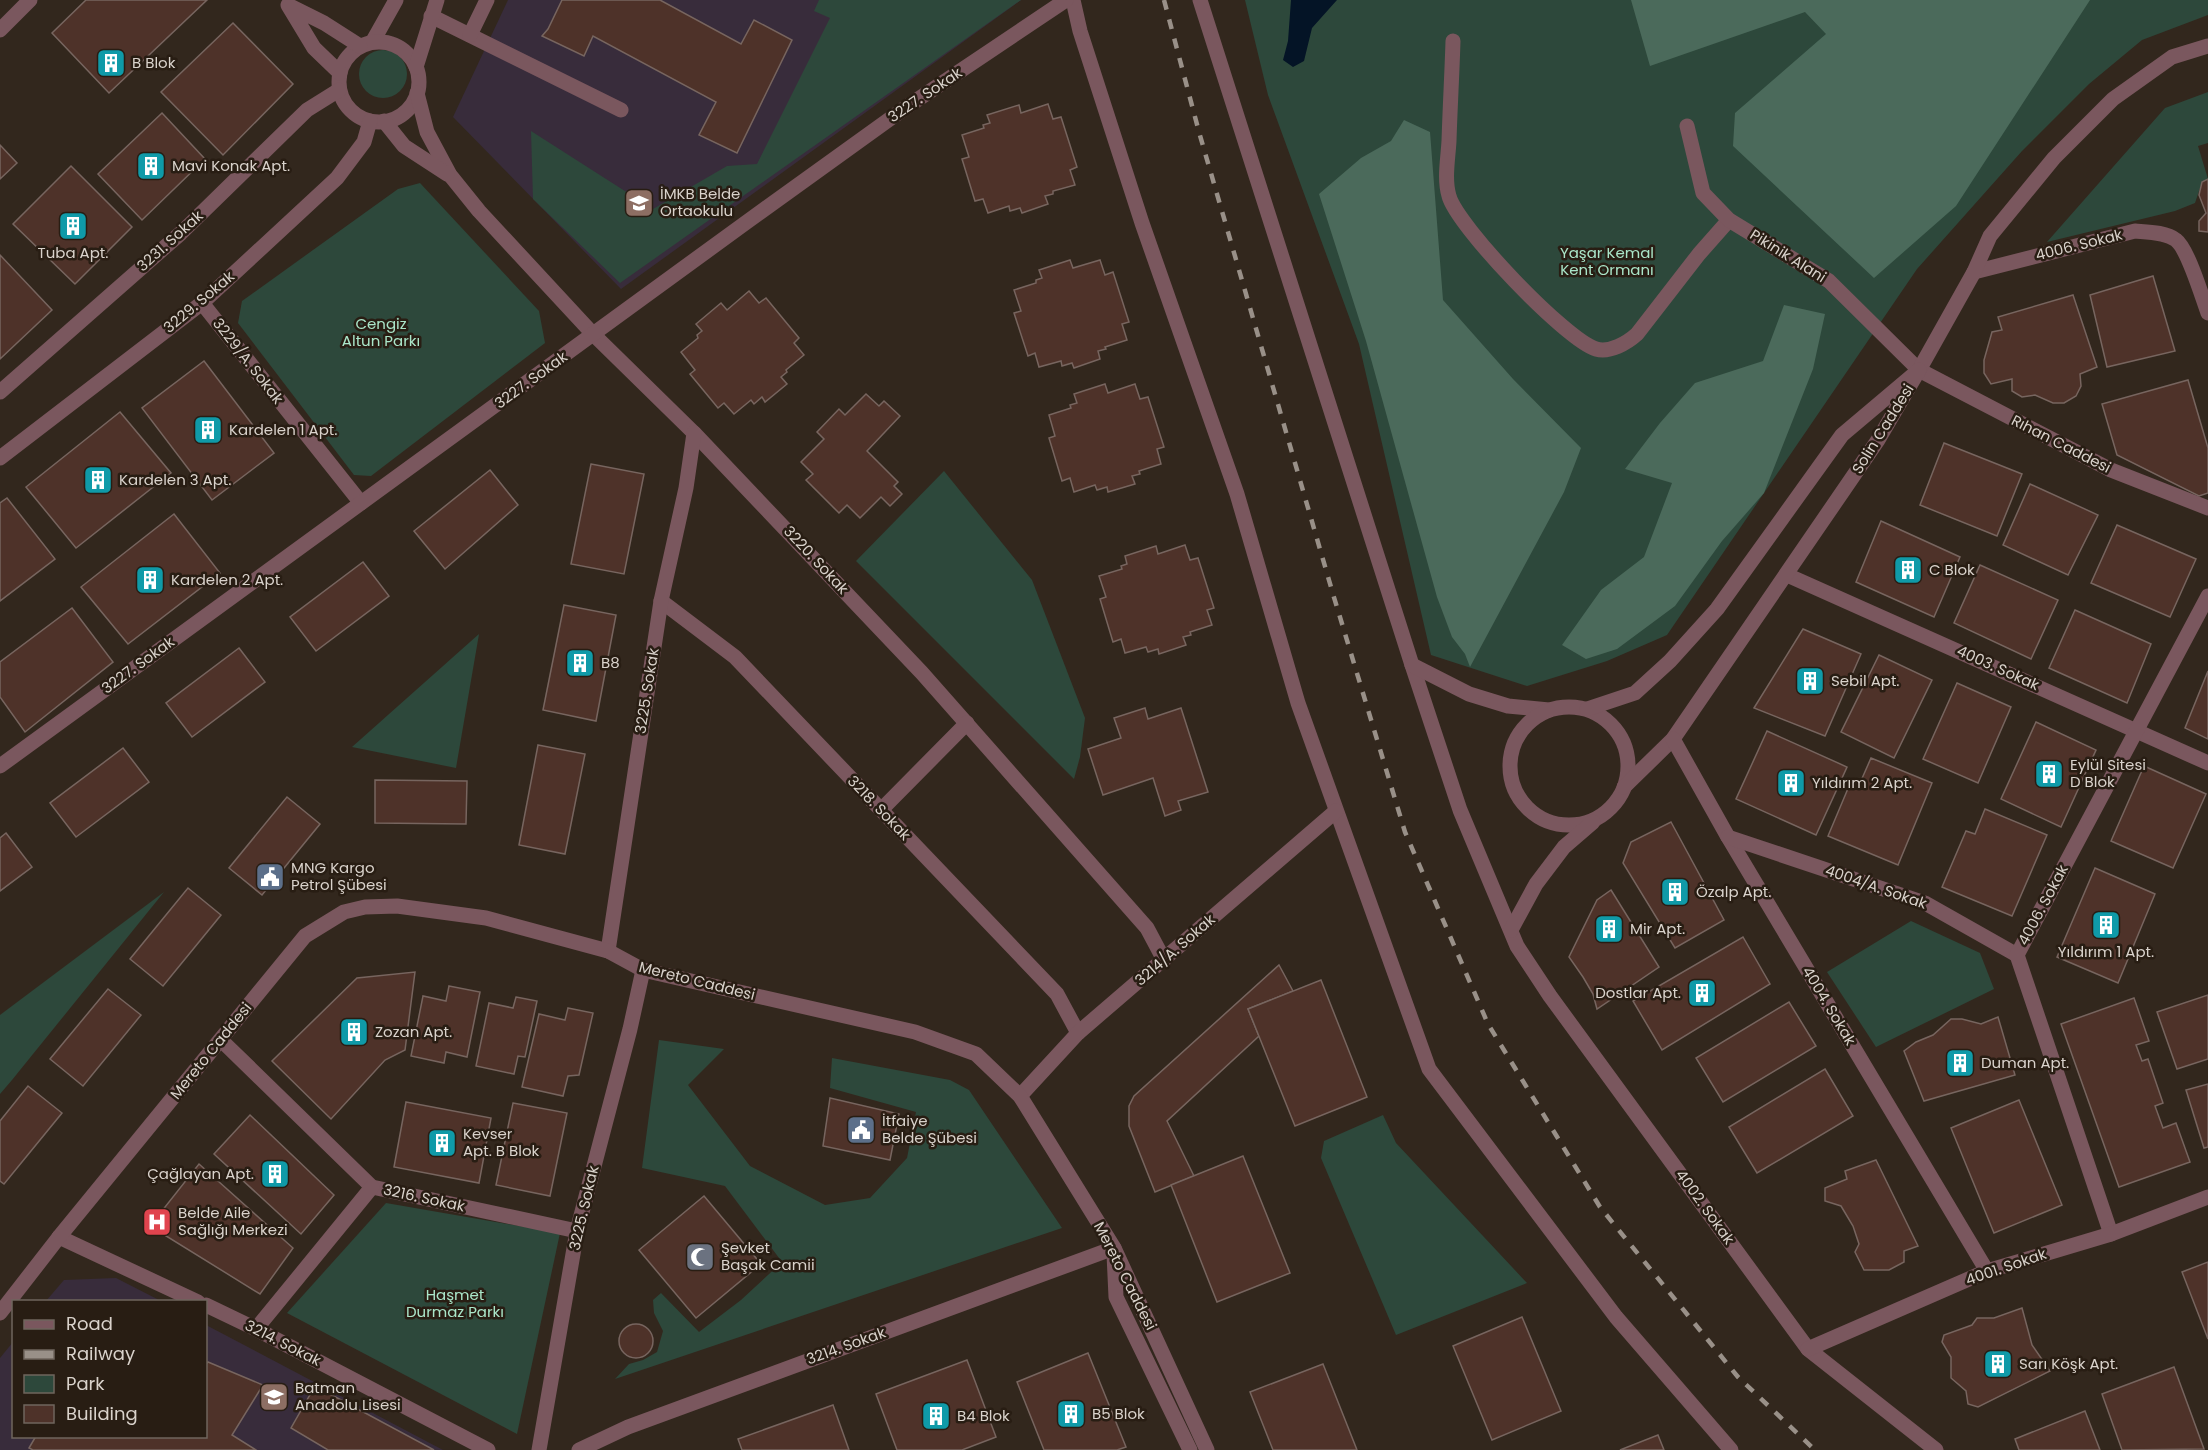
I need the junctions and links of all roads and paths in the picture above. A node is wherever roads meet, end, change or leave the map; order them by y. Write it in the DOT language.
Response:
graph roads {
  1 [pos="30,0"];
  2 [pos="396,0"];
  3 [pos="437,0"];
  4 [pos="487,0"];
  5 [pos="1066,0"];
  6 [pos="1073,0"];
  7 [pos="1200,0"];
  8 [pos="286,2"];
  9 [pos="431,16"];
  10 [pos="0,30"];
  11 [pos="470,35"];
  12 [pos="1453,41"];
  13 [pos="367,44"];
  14 [pos="2208,46"];
  15 [pos="416,67"];
  16 [pos="340,72"];
  17 [pos="339,90"];
  18 [pos="417,93"];
  19 [pos="621,110"];
  20 [pos="377,121"];
  21 [pos="1687,126"];
  22 [pos="450,175"];
  23 [pos="1729,220"];
  24 [pos="1974,272"];
  25 [pos="202,303"];
  26 [pos="2208,313"];
  27 [pos="593,334"];
  28 [pos="1919,370"];
  29 [pos="0,392"];
  30 [pos="694,433"];
  31 [pos="1,455"];
  32 [pos="361,503"];
  33 [pos="2208,508"];
  34 [pos="1787,575"];
  35 [pos="2208,596"];
  36 [pos="661,601"];
  37 [pos="1412,665"];
  38 [pos="1549,710"];
  39 [pos="1587,710"];
  40 [pos="967,723"];
  41 [pos="2137,729"];
  42 [pos="1672,739"];
  43 [pos="2208,763"];
  44 [pos="0,766"];
  45 [pos="1624,788"];
  46 [pos="881,810"];
  47 [pos="1336,811"];
  48 [pos="1599,817"];
  49 [pos="1728,837"];
  50 [pos="1511,930"];
  51 [pos="608,951"];
  52 [pos="2017,955"];
  53 [pos="1164,960"];
  54 [pos="643,970"];
  55 [pos="1078,1033"];
  56 [pos="220,1040"];
  57 [pos="1020,1096"];
  58 [pos="372,1187"];
  59 [pos="2208,1197"];
  60 [pos="577,1231"];
  61 [pos="2111,1234"];
  62 [pos="59,1237"];
  63 [pos="1114,1248"];
  64 [pos="1987,1271"];
  65 [pos="194,1300"];
  66 [pos="207,1305"];
  67 [pos="0,1313"];
  68 [pos="256,1329"];
  69 [pos="1808,1349"];
  70 [pos="1200,1449"];
  71 [pos="488,1450"];
  72 [pos="539,1450"];
  73 [pos="579,1450"];
  74 [pos="1731,1450"];
  75 [pos="1936,1450"];
  1 -- 10 [label="street"];
  2 -- 13 [label="street"];
  3 -- 9 [label="street"];
  4 -- 11 [label="street"];
  5 -- 27 [label="street, 3227. Sokak"];
  6 -- 47 [label="street"];
  7 -- 37 [label="street, 4002. Sokak"];
  8 -- 13 [label="street"];
  8 -- 16 [label="street"];
  9 -- 11 [label="street"];
  9 -- 15 [label="street"];
  11 -- 19 [label="street"];
  12 -- 23 [label="street"];
  13 -- 15 [label="street"];
  13 -- 16 [label="street"];
  14 -- 24 [label="street"];
  15 -- 18 [label="street"];
  16 -- 17 [label="street"];
  17 -- 20 [label="street"];
  17 -- 29 [label="street, 3231. Sokak"];
  18 -- 20 [label="street"];
  18 -- 22 [label="street"];
  20 -- 22 [label="street"];
  20 -- 25 [label="street, 3229. Sokak"];
  21 -- 23 [label="street, Pikinik Alani"];
  22 -- 27 [label="street, 3220. Sokak"];
  23 -- 28 [label="street, Pikinik Alani"];
  24 -- 26 [label="street, 4006. Sokak"];
  24 -- 28 [label="street"];
  25 -- 31 [label="street, 3229. Sokak"];
  25 -- 32 [label="street, 3229/A. Sokak"];
  27 -- 30 [label="street, 3220. Sokak"];
  27 -- 32 [label="street, 3227. Sokak"];
  28 -- 33 [label="street, Rıhan Caddesi"];
  28 -- 34 [label="street, Solin Caddesi"];
  28 -- 39 [label="street, Solin Caddesi"];
  30 -- 36 [label="street, 3225. Sokak"];
  30 -- 40 [label="street, 3220. Sokak"];
  32 -- 44 [label="street, 3227. Sokak"];
  34 -- 41 [label="street, 4003. Sokak"];
  34 -- 42 [label="street, Solin Caddesi"];
  35 -- 41 [label="street, 4006. Sokak"];
  36 -- 46 [label="street, 3218. Sokak"];
  36 -- 51 [label="street, 3225. Sokak"];
  37 -- 38 [label="street"];
  37 -- 50 [label="street, 4002. Sokak"];
  38 -- 39 [label="street"];
  38 -- 48 [label="street"];
  39 -- 45 [label="street"];
  40 -- 46 [label="street"];
  40 -- 53 [label="street, 3220. Sokak"];
  41 -- 43 [label="street, 4003. Sokak"];
  41 -- 52 [label="street, 4006. Sokak"];
  42 -- 45 [label="street, Solin Caddesi"];
  42 -- 49 [label="street, 4004. Sokak"];
  45 -- 48 [label="street"];
  46 -- 55 [label="street, 3218. Sokak"];
  47 -- 53 [label="street, 3214/A. Sokak"];
  47 -- 74 [label="street"];
  48 -- 50 [label="street"];
  49 -- 52 [label="street, 4004/A. Sokak"];
  49 -- 64 [label="street, 4004. Sokak"];
  50 -- 69 [label="street, 4002. Sokak"];
  51 -- 54 [label="street, Mereto Caddesi"];
  51 -- 56 [label="street, Mereto Caddesi"];
  52 -- 61 [label="street, 4006. Sokak"];
  53 -- 55 [label="street, 3214/A. Sokak"];
  54 -- 57 [label="street, Mereto Caddesi"];
  54 -- 60 [label="street, 3225. Sokak"];
  55 -- 57 [label="street, 3214/A. Sokak"];
  56 -- 58 [label="street, 3216. Sokak"];
  56 -- 62 [label="street, Mereto Caddesi"];
  57 -- 63 [label="street, Mereto Caddesi"];
  58 -- 60 [label="street, 3216. Sokak"];
  58 -- 68 [label="street"];
  59 -- 61 [label="street, 4001. Sokak"];
  60 -- 72 [label="street, 3225. Sokak"];
  61 -- 64 [label="street, 4001. Sokak"];
  62 -- 65 [label="street"];
  62 -- 67 [label="street, Mereto Caddesi"];
  63 -- 70 [label="street, Mereto Caddesi"];
  63 -- 73 [label="street, 3214. Sokak"];
  64 -- 69 [label="street, 4001. Sokak"];
  66 -- 68 [label="street, 3214. Sokak"];
  68 -- 71 [label="street, 3214. Sokak"];
  69 -- 75 [label="street, 4002. Sokak"];
}
